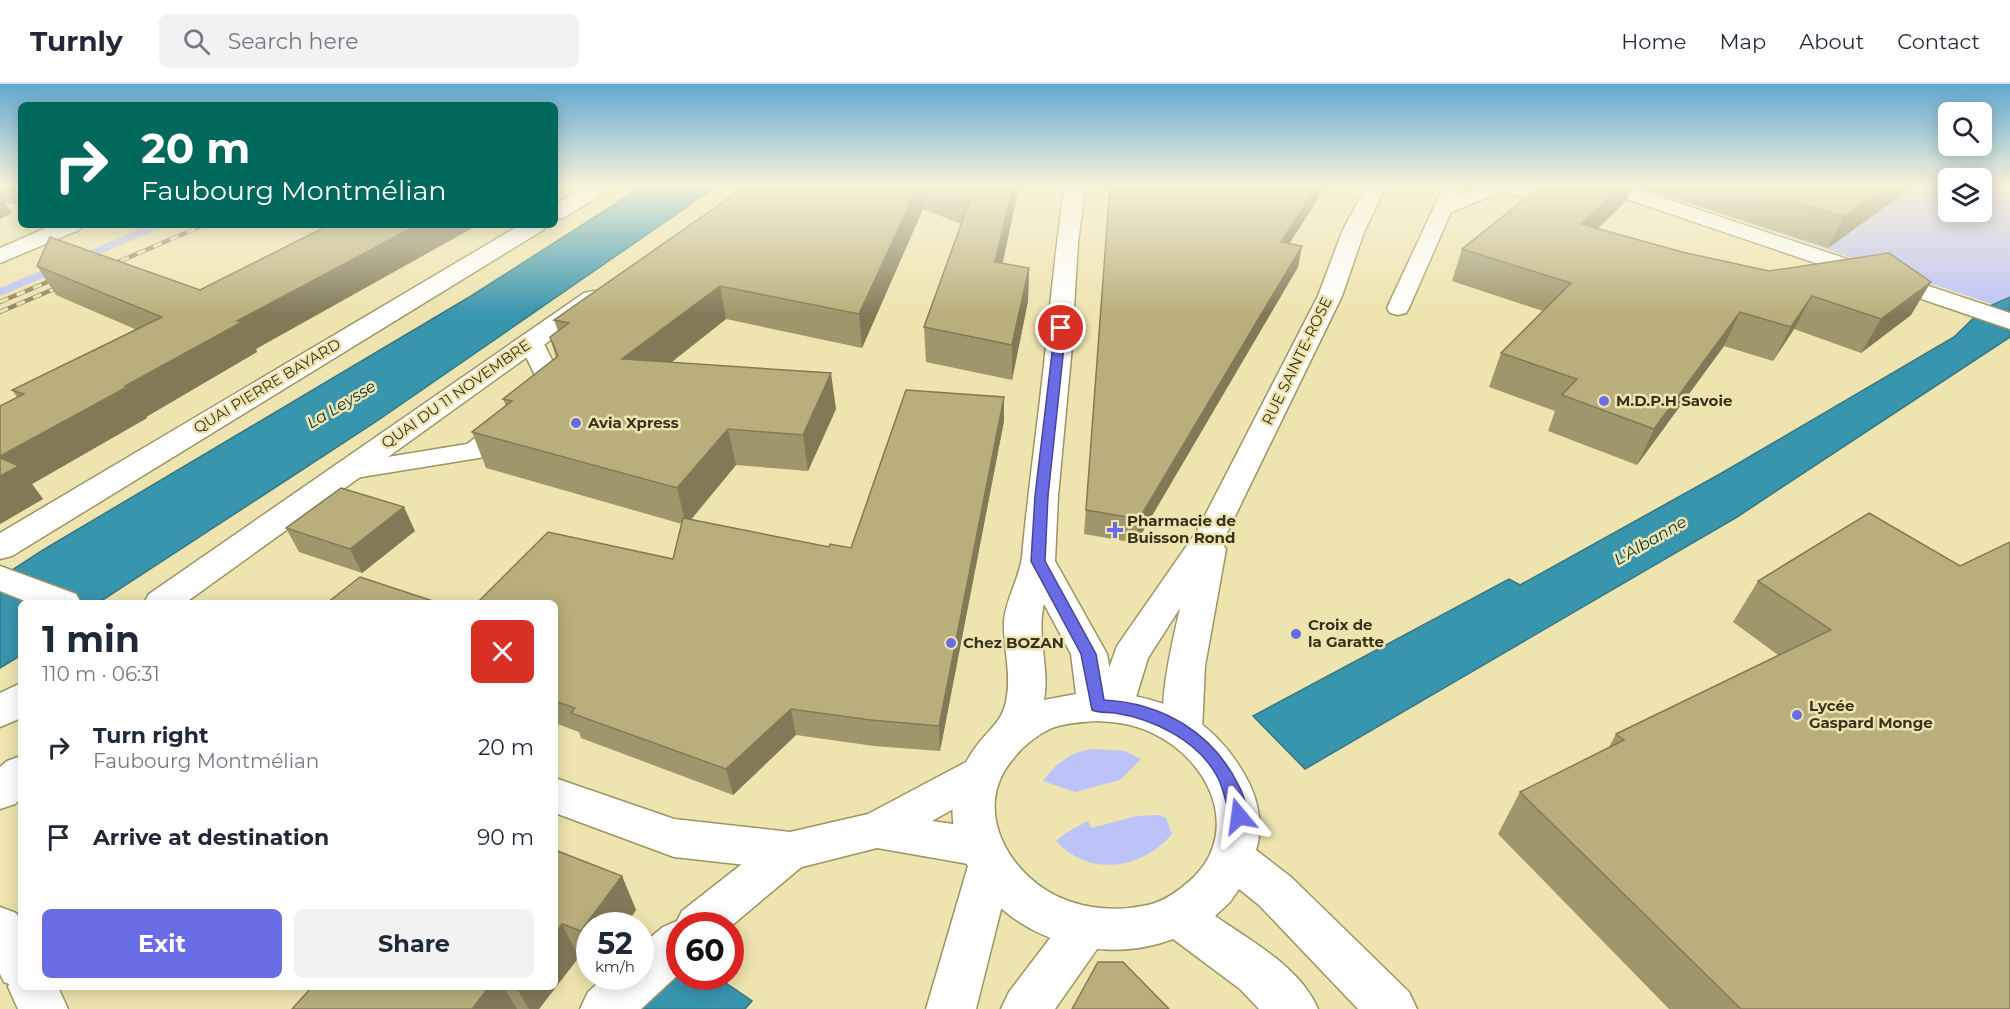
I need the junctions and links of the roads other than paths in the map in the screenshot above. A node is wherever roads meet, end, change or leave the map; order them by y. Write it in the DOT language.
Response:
graph roads {
  1 [pos="61,229"];
  2 [pos="528,229"];
  3 [pos="1069,229"];
  4 [pos="1354,229"];
  5 [pos="1435,229"];
  6 [pos="1735,229"];
  7 [pos="0,256"];
  8 [pos="617,281"];
  9 [pos="1398,308"];
  10 [pos="2010,321"];
  11 [pos="531,342"];
  12 [pos="349,471"];
  13 [pos="1212,533"];
  14 [pos="0,548"];
  15 [pos="1038,561"];
  16 [pos="0,578"];
  17 [pos="56,600"];
  18 [pos="165,600"];
  19 [pos="18,700"];
  20 [pos="1106,706"];
  21 [pos="0,712"];
  22 [pos="1182,730"];
  23 [pos="1015,731"];
  24 [pos="980,774"];
  25 [pos="18,776"];
  26 [pos="0,792"];
  27 [pos="558,796"];
  28 [pos="877,830"];
  29 [pos="790,851"];
  30 [pos="985,857"];
  31 [pos="1233,858"];
  32 [pos="715,912"];
  33 [pos="1178,916"];
  34 [pos="1086,927"];
  35 [pos="0,928"];
  36 [pos="666,955"];
  37 [pos="18,961"];
  38 [pos="34,990"];
  39 [pos="44,1009"];
  40 [pos="605,1009"];
  41 [pos="951,1009"];
  42 [pos="1026,1009"];
  43 [pos="1293,1009"];
  44 [pos="1392,1009"];
  1 -- 7 [label="main road"];
  2 -- 14 [label="main road, QUAI PIERRE BAYARD"];
  3 -- 15 [label="main road"];
  4 -- 13 [label="main road, RUE SAINTE-ROSE"];
  5 -- 9 [label="lane"];
  6 -- 10 [label="main road"];
  8 -- 11 [label="main road, QUAI DU 11 NOVEMBRE"];
  11 -- 12 [label="main road, QUAI DU 11 NOVEMBRE"];
  11 -- 12 [label="lane"];
  12 -- 18 [label="main road, QUAI DU 11 NOVEMBRE"];
  13 -- 20 [label="main road, RUE SAINTE-ROSE"];
  13 -- 22 [label="main road, RUE SAINTE-ROSE"];
  15 -- 20 [label="main road"];
  15 -- 23 [label="main road"];
  16 -- 17 [label="main road"];
  19 -- 21 [label="main road"];
  20 -- 22 [label="main road"];
  20 -- 23 [label="main road"];
  22 -- 31 [label="main road"];
  23 -- 24 [label="main road"];
  24 -- 28 [label="main road"];
  24 -- 30 [label="main road"];
  25 -- 26 [label="main road"];
  27 -- 29 [label="main road"];
  28 -- 29 [label="main road"];
  28 -- 30 [label="main road"];
  29 -- 32 [label="main road"];
  30 -- 34 [label="main road"];
  30 -- 41 [label="main road"];
  31 -- 33 [label="main road"];
  31 -- 44 [label="main road"];
  33 -- 34 [label="main road"];
  33 -- 43 [label="main road"];
  34 -- 42 [label="main road"];
  35 -- 37 [label="main road"];
  36 -- 40 [label="main road"];
  38 -- 39 [label="main road"];
}
